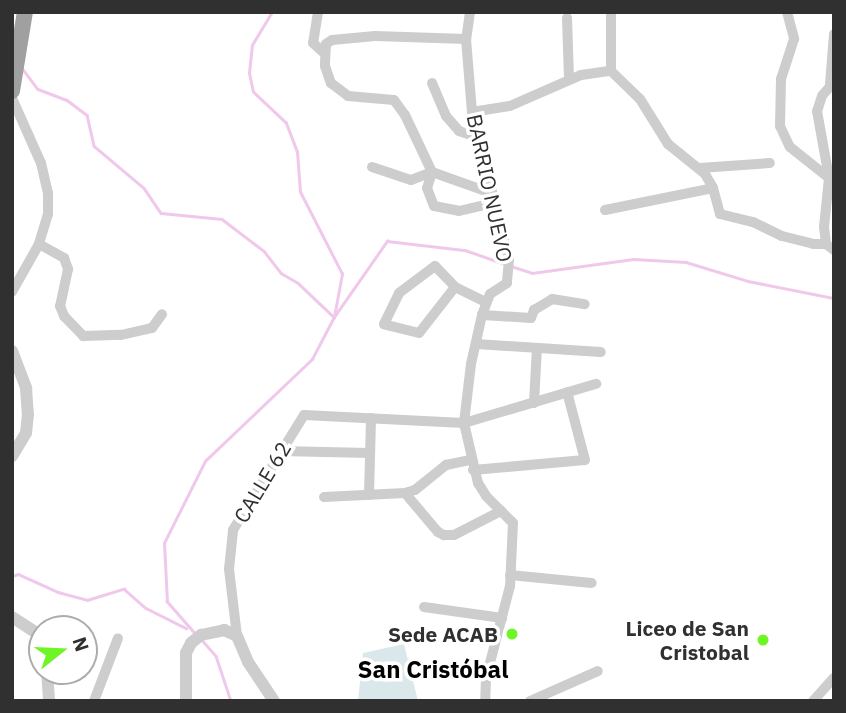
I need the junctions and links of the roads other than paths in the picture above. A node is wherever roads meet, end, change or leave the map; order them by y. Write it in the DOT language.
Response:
graph roads {
  1 [pos="25,12"];
  2 [pos="318,12"];
  3 [pos="470,12"];
  4 [pos="611,12"];
  5 [pos="787,12"];
  6 [pos="567,18"];
  7 [pos="834,34"];
  8 [pos="466,38"];
  9 [pos="324,53"];
  10 [pos="611,71"];
  11 [pos="569,79"];
  12 [pos="432,83"];
  13 [pos="832,83"];
  14 [pos="12,90"];
  15 [pos="12,98"];
  16 [pos="472,112"];
  17 [pos="476,137"];
  18 [pos="770,163"];
  19 [pos="372,167"];
  20 [pos="700,168"];
  21 [pos="432,172"];
  22 [pos="829,178"];
  23 [pos="713,188"];
  24 [pos="491,193"];
  25 [pos="495,207"];
  26 [pos="605,210"];
  27 [pos="39,244"];
  28 [pos="830,247"];
  29 [pos="455,287"];
  30 [pos="12,292"];
  31 [pos="486,302"];
  32 [pos="585,304"];
  33 [pos="162,314"];
  34 [pos="482,315"];
  35 [pos="476,344"];
  36 [pos="537,348"];
  37 [pos="12,351"];
  38 [pos="601,352"];
  39 [pos="596,384"];
  40 [pos="567,392"];
  41 [pos="534,402"];
  42 [pos="371,418"];
  43 [pos="464,423"];
  44 [pos="280,451"];
  45 [pos="370,453"];
  46 [pos="12,456"];
  47 [pos="470,460"];
  48 [pos="473,470"];
  49 [pos="405,493"];
  50 [pos="369,495"];
  51 [pos="324,497"];
  52 [pos="501,511"];
  53 [pos="510,575"];
  54 [pos="592,583"];
  55 [pos="425,607"];
  56 [pos="12,617"];
  57 [pos="502,618"];
  58 [pos="28,627"];
  59 [pos="237,636"];
  60 [pos="118,638"];
  61 [pos="598,671"];
  62 [pos="834,678"];
  63 [pos="94,701"];
  64 [pos="186,701"];
  65 [pos="274,701"];
  66 [pos="485,701"];
  67 [pos="530,701"];
  68 [pos="813,701"];
  1 -- 14 [label="highway"];
  2 -- 9 [label="street"];
  3 -- 8 [label="street, BARRIO NUEVO"];
  4 -- 10 [label="street"];
  5 -- 22 [label="street"];
  6 -- 11 [label="street"];
  7 -- 13 [label="street"];
  8 -- 9 [label="street"];
  8 -- 16 [label="street, BARRIO NUEVO"];
  9 -- 21 [label="street"];
  10 -- 11 [label="street"];
  10 -- 20 [label="street"];
  11 -- 16 [label="street"];
  12 -- 17 [label="street"];
  13 -- 22 [label="street"];
  15 -- 27 [label="street"];
  16 -- 17 [label="street, BARRIO NUEVO"];
  17 -- 24 [label="street, BARRIO NUEVO"];
  18 -- 20 [label="street"];
  19 -- 21 [label="street"];
  20 -- 23 [label="street"];
  21 -- 24 [label="street"];
  21 -- 25 [label="street"];
  22 -- 28 [label="street"];
  23 -- 26 [label="street"];
  23 -- 28 [label="street"];
  24 -- 25 [label="street, BARRIO NUEVO"];
  25 -- 31 [label="street, BARRIO NUEVO"];
  27 -- 30 [label="street"];
  27 -- 33 [label="street"];
  29 -- 29 [label="street"];
  29 -- 31 [label="street"];
  31 -- 34 [label="street, BARRIO NUEVO"];
  32 -- 34 [label="street"];
  34 -- 35 [label="street, BARRIO NUEVO"];
  35 -- 36 [label="street"];
  35 -- 43 [label="street, BARRIO NUEVO"];
  36 -- 38 [label="street"];
  36 -- 41 [label="street"];
  37 -- 46 [label="street"];
  39 -- 40 [label="street"];
  40 -- 41 [label="street"];
  40 -- 48 [label="street"];
  41 -- 43 [label="street"];
  42 -- 43 [label="street"];
  42 -- 44 [label="street, CALLE 62"];
  42 -- 45 [label="street"];
  43 -- 47 [label="street, BARRIO NUEVO"];
  44 -- 45 [label="street"];
  44 -- 59 [label="street, CALLE 62"];
  45 -- 50 [label="street"];
  47 -- 48 [label="street, BARRIO NUEVO"];
  47 -- 49 [label="street"];
  48 -- 52 [label="street, BARRIO NUEVO"];
  49 -- 50 [label="street"];
  49 -- 52 [label="street"];
  50 -- 51 [label="street"];
  52 -- 53 [label="street, BARRIO NUEVO"];
  53 -- 54 [label="street"];
  53 -- 57 [label="street"];
  55 -- 57 [label="street"];
  56 -- 58 [label="street"];
  57 -- 66 [label="street"];
  59 -- 64 [label="street"];
  59 -- 65 [label="street"];
  60 -- 63 [label="street"];
  61 -- 67 [label="street"];
  62 -- 68 [label="street"];
}
